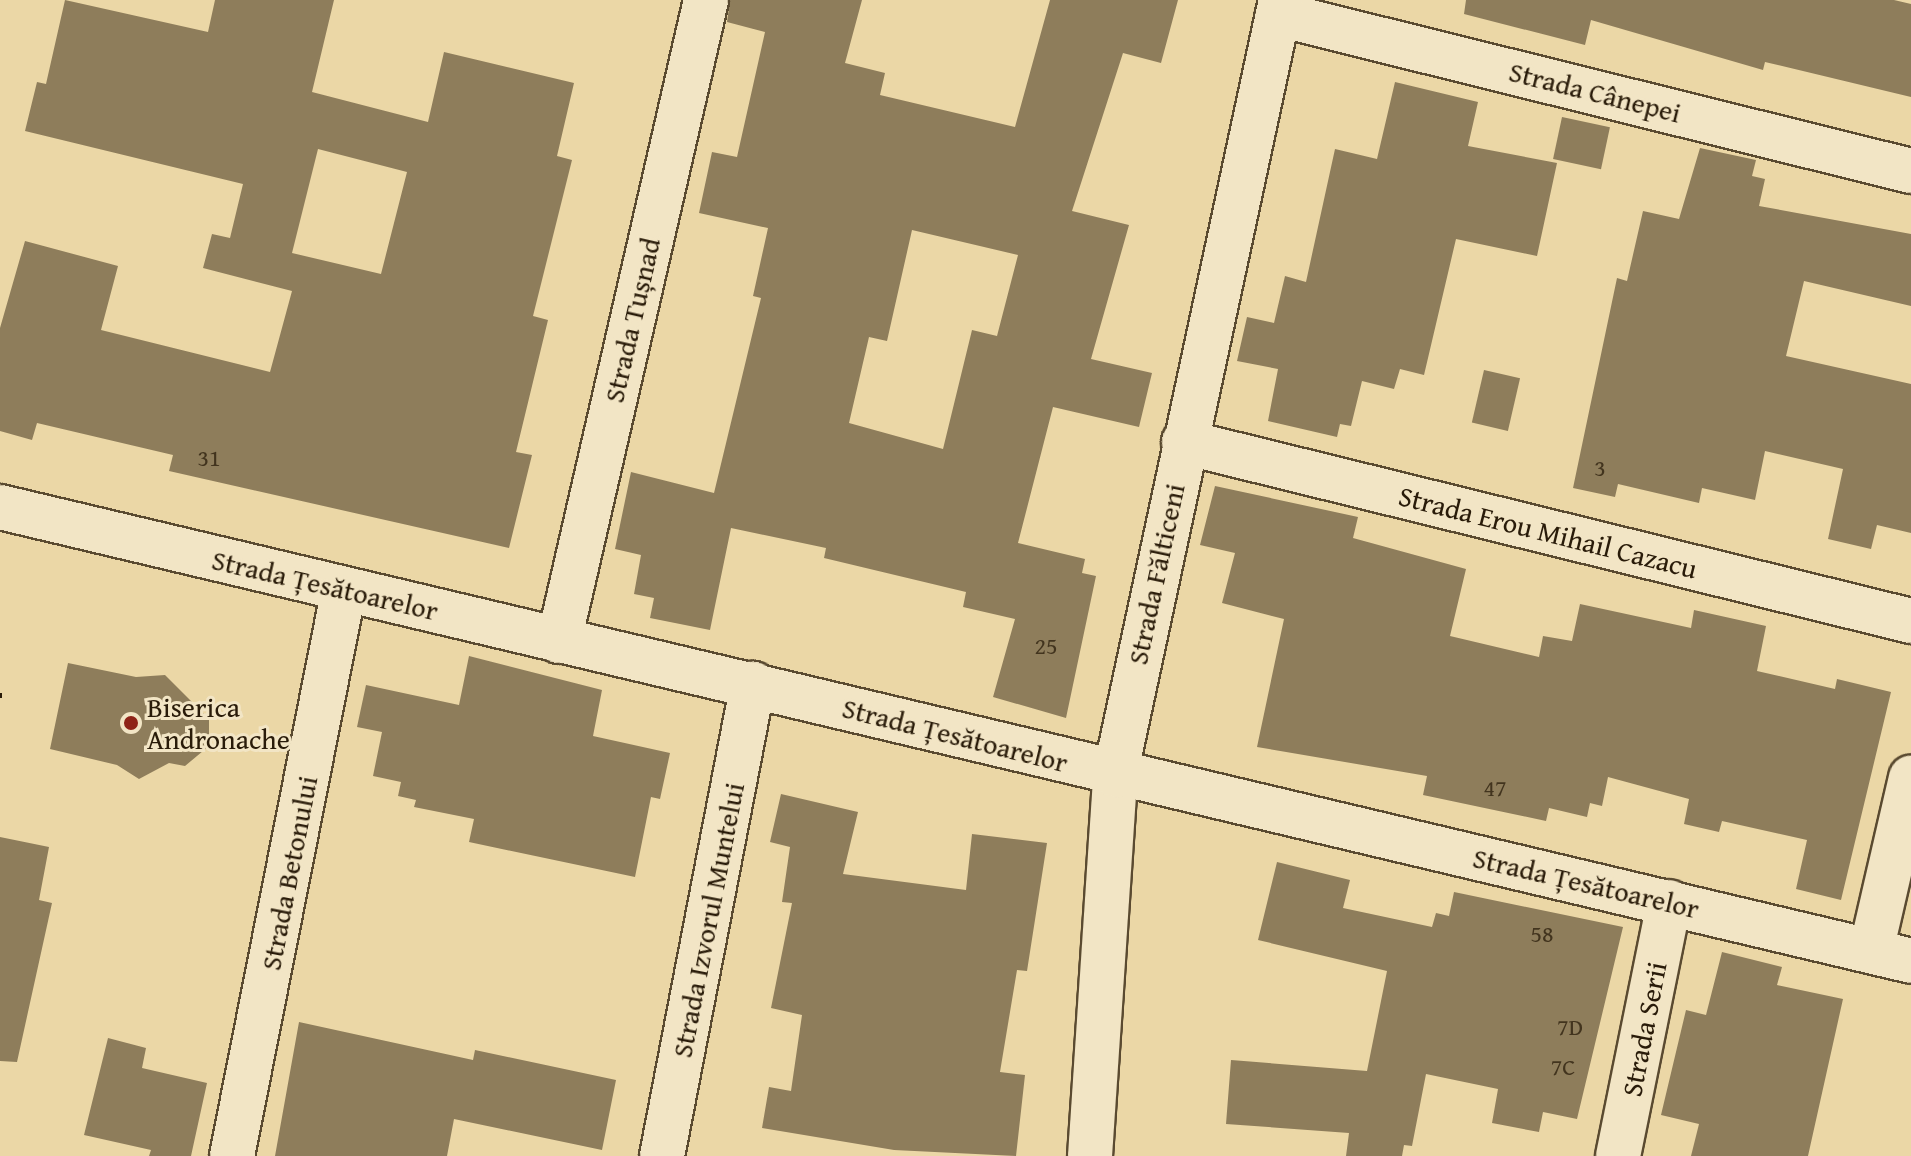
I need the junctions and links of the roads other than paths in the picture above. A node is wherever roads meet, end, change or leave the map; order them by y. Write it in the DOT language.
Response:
graph roads {
  1 [pos="706,0"];
  2 [pos="1280,7"];
  3 [pos="1911,171"];
  4 [pos="1184,442"];
  5 [pos="0,507"];
  6 [pos="344,589"];
  7 [pos="1911,621"];
  8 [pos="559,641"];
  9 [pos="753,684"];
  10 [pos="1115,775"];
  11 [pos="1911,778"];
  12 [pos="1669,902"];
  13 [pos="1891,956"];
  14 [pos="232,1156"];
  15 [pos="662,1156"];
  16 [pos="1090,1156"];
  17 [pos="1618,1156"];
  1 -- 8 [label="street, Strada Tușnad"];
  2 -- 3 [label="street, Strada Cânepei"];
  2 -- 4 [label="street, Strada Fălticeni"];
  4 -- 7 [label="street, Strada Erou Mihail Cazacu"];
  4 -- 10 [label="street, Strada Fălticeni"];
  5 -- 6 [label="street, Strada Țesătoarelor"];
  6 -- 8 [label="street, Strada Țesătoarelor"];
  6 -- 14 [label="street, Strada Betonului"];
  8 -- 9 [label="street, Strada Țesătoarelor"];
  9 -- 10 [label="street, Strada Țesătoarelor"];
  9 -- 15 [label="street, Strada Izvorul Muntelui"];
  10 -- 12 [label="street, Strada Țesătoarelor"];
  10 -- 16 [label="street, Strada Fălticeni"];
  11 -- 13 [label="street"];
  12 -- 13 [label="street, Strada Țesătoarelor"];
  12 -- 17 [label="street, Strada Serii"];
}
